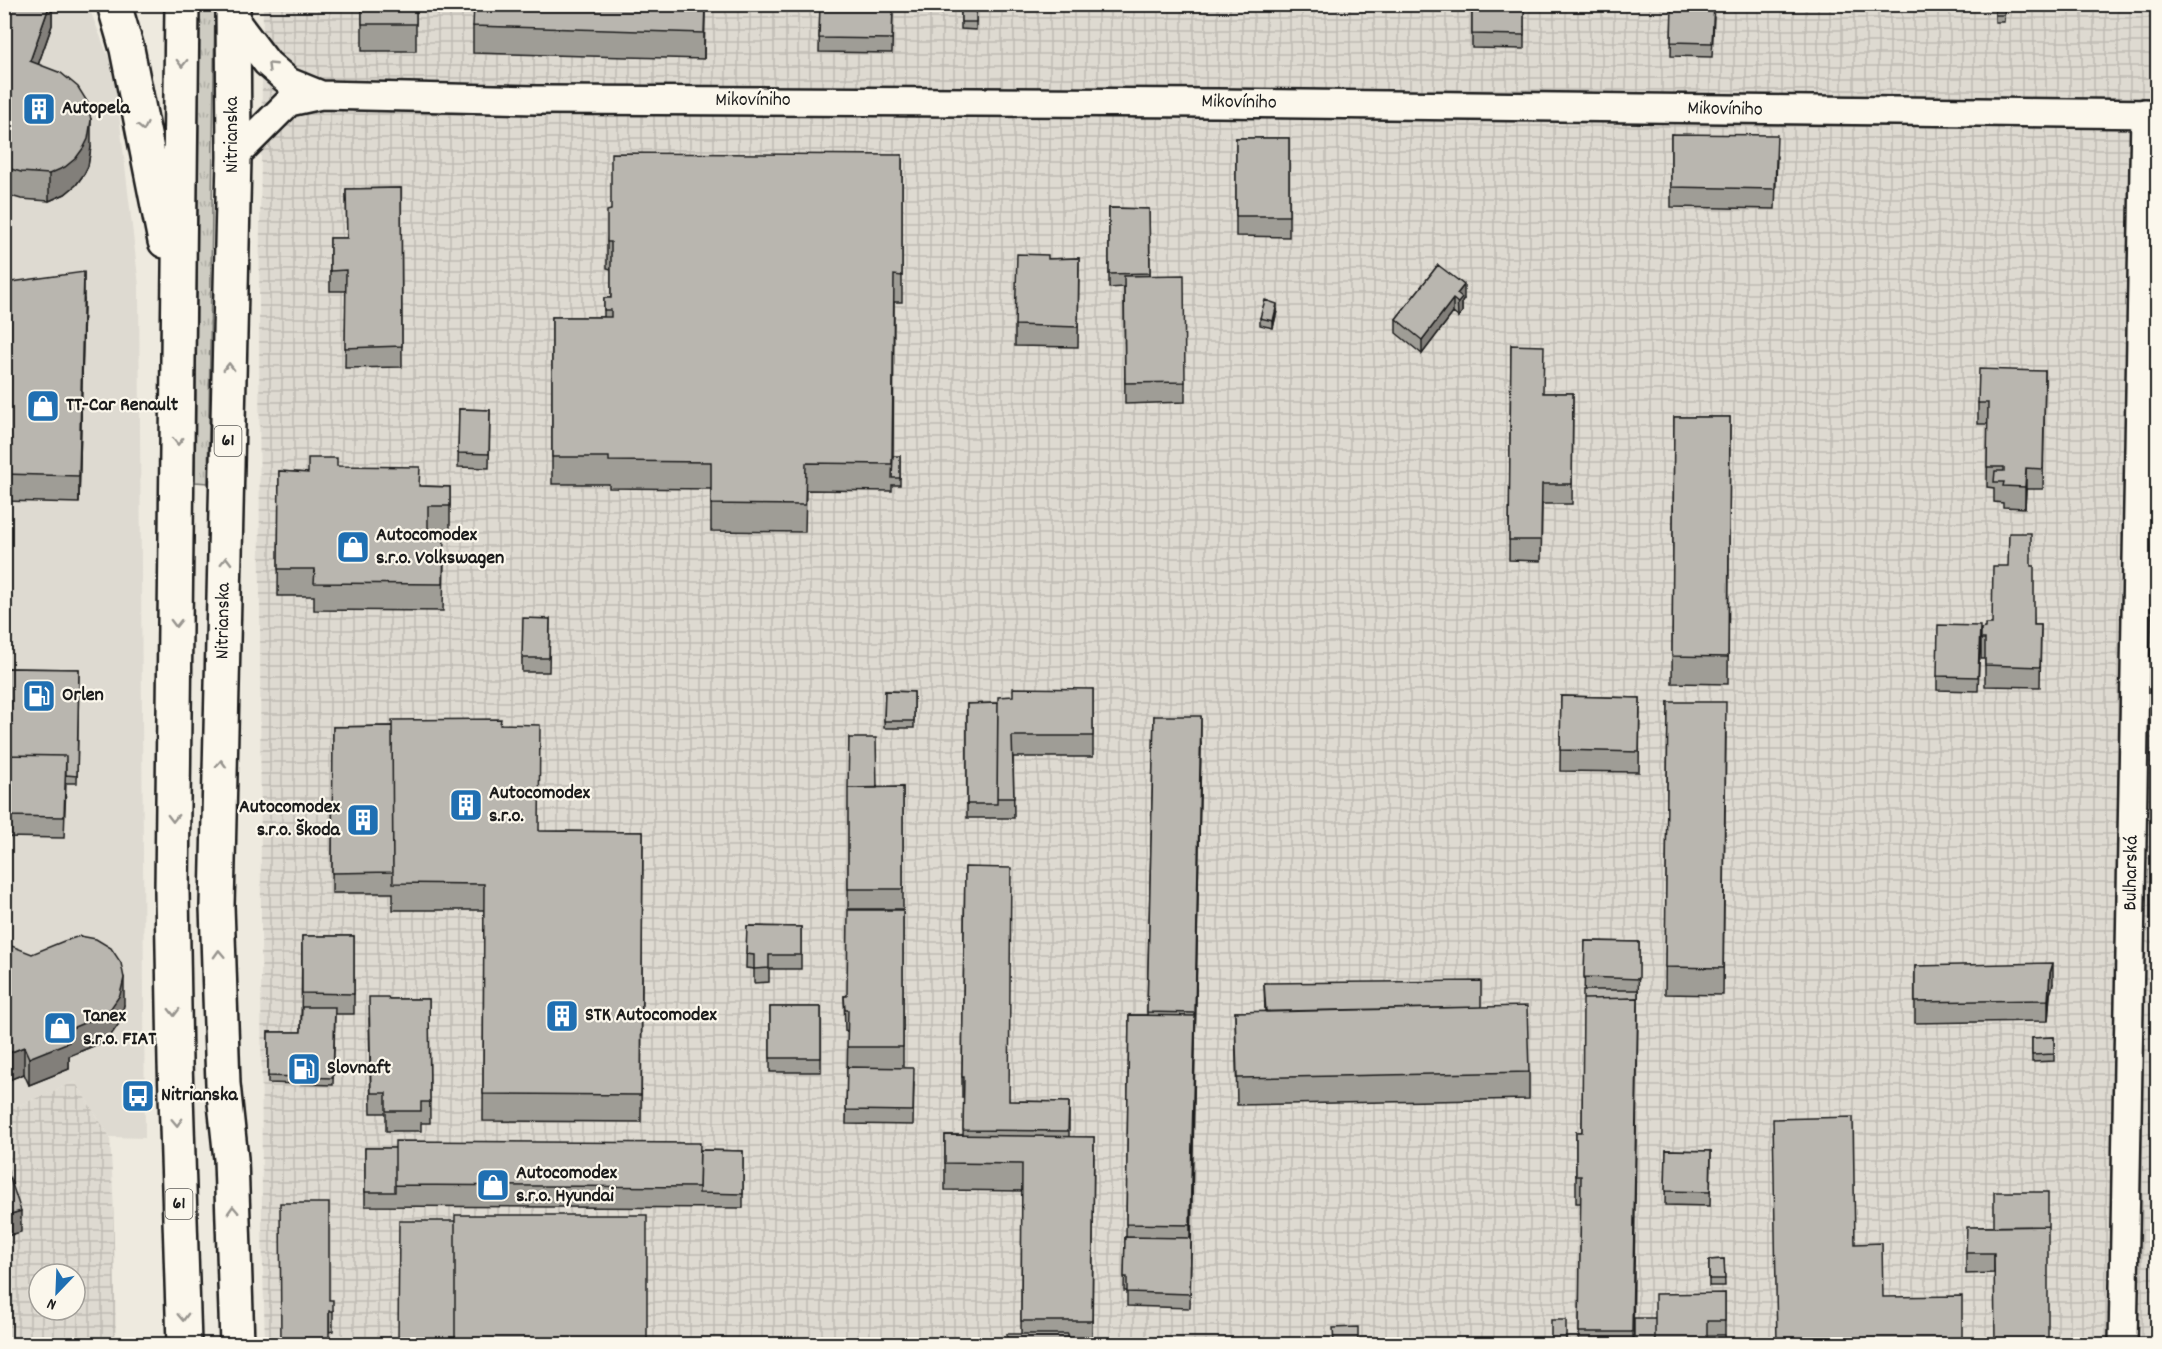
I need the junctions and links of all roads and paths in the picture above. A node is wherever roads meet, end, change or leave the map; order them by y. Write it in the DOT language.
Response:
graph roads {
  1 [pos="114,4"];
  2 [pos="182,4"];
  3 [pos="233,11"];
  4 [pos="321,95"];
  5 [pos="2151,113"];
  6 [pos="234,157"];
  7 [pos="179,319"];
  8 [pos="184,1344"];
  9 [pos="237,1344"];
  10 [pos="2123,1344"];
  1 -- 7 [label="main road, one-way"];
  2 -- 7 [label="main road, 61, one-way"];
  4 -- 3 [label="street, one-way"];
  3 -- 6 [label="main road, Nitrianska / 61"];
  4 -- 5 [label="street, Mikovíniho"];
  4 -- 6 [label="street"];
  5 -- 10 [label="street, Bulharská"];
  9 -- 6 [label="main road, Nitrianska / 61, one-way"];
  7 -- 8 [label="main road, 61, one-way"];
}
